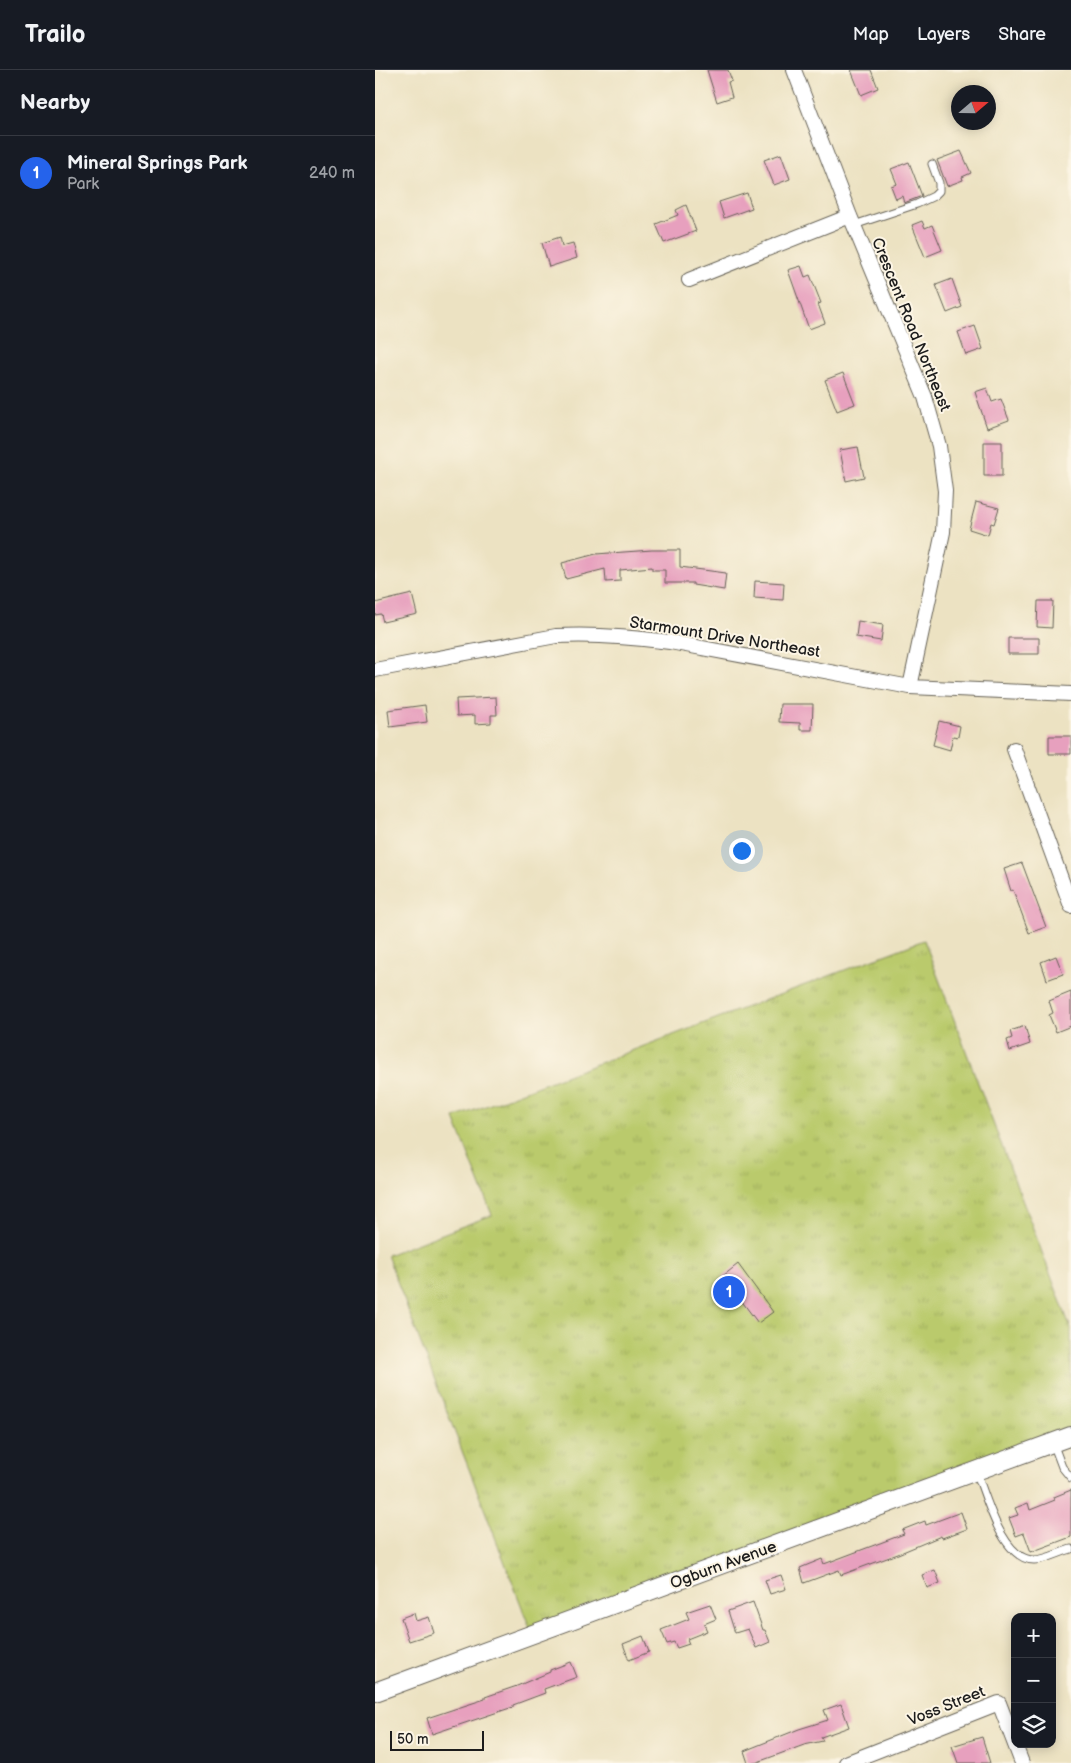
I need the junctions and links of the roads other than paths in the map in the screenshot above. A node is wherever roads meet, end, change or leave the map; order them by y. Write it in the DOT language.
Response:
graph roads {
  1 [pos="795,70"];
  2 [pos="932,164"];
  3 [pos="852,221"];
  4 [pos="689,280"];
  5 [pos="375,670"];
  6 [pos="910,687"];
  7 [pos="1071,694"];
  8 [pos="1014,749"];
  9 [pos="1071,906"];
  10 [pos="1071,1436"];
  11 [pos="1053,1443"];
  12 [pos="976,1471"];
  13 [pos="1071,1478"];
  14 [pos="1071,1549"];
  15 [pos="375,1692"];
  16 [pos="846,1763"];
  17 [pos="1021,1763"];
  1 -- 3 [label="street, Crescent Road Northeast"];
  2 -- 3 [label="lane"];
  3 -- 4 [label="street"];
  3 -- 6 [label="street, Crescent Road Northeast"];
  5 -- 6 [label="street, Starmount Drive Northeast"];
  6 -- 7 [label="street, Starmount Drive Northeast"];
  8 -- 9 [label="street"];
  10 -- 11 [label="street, Ogburn Avenue"];
  11 -- 12 [label="street, Ogburn Avenue"];
  11 -- 13 [label="lane"];
  12 -- 14 [label="lane"];
  12 -- 15 [label="street, Ogburn Avenue"];
  16 -- 17 [label="street, Voss Street"];
}
